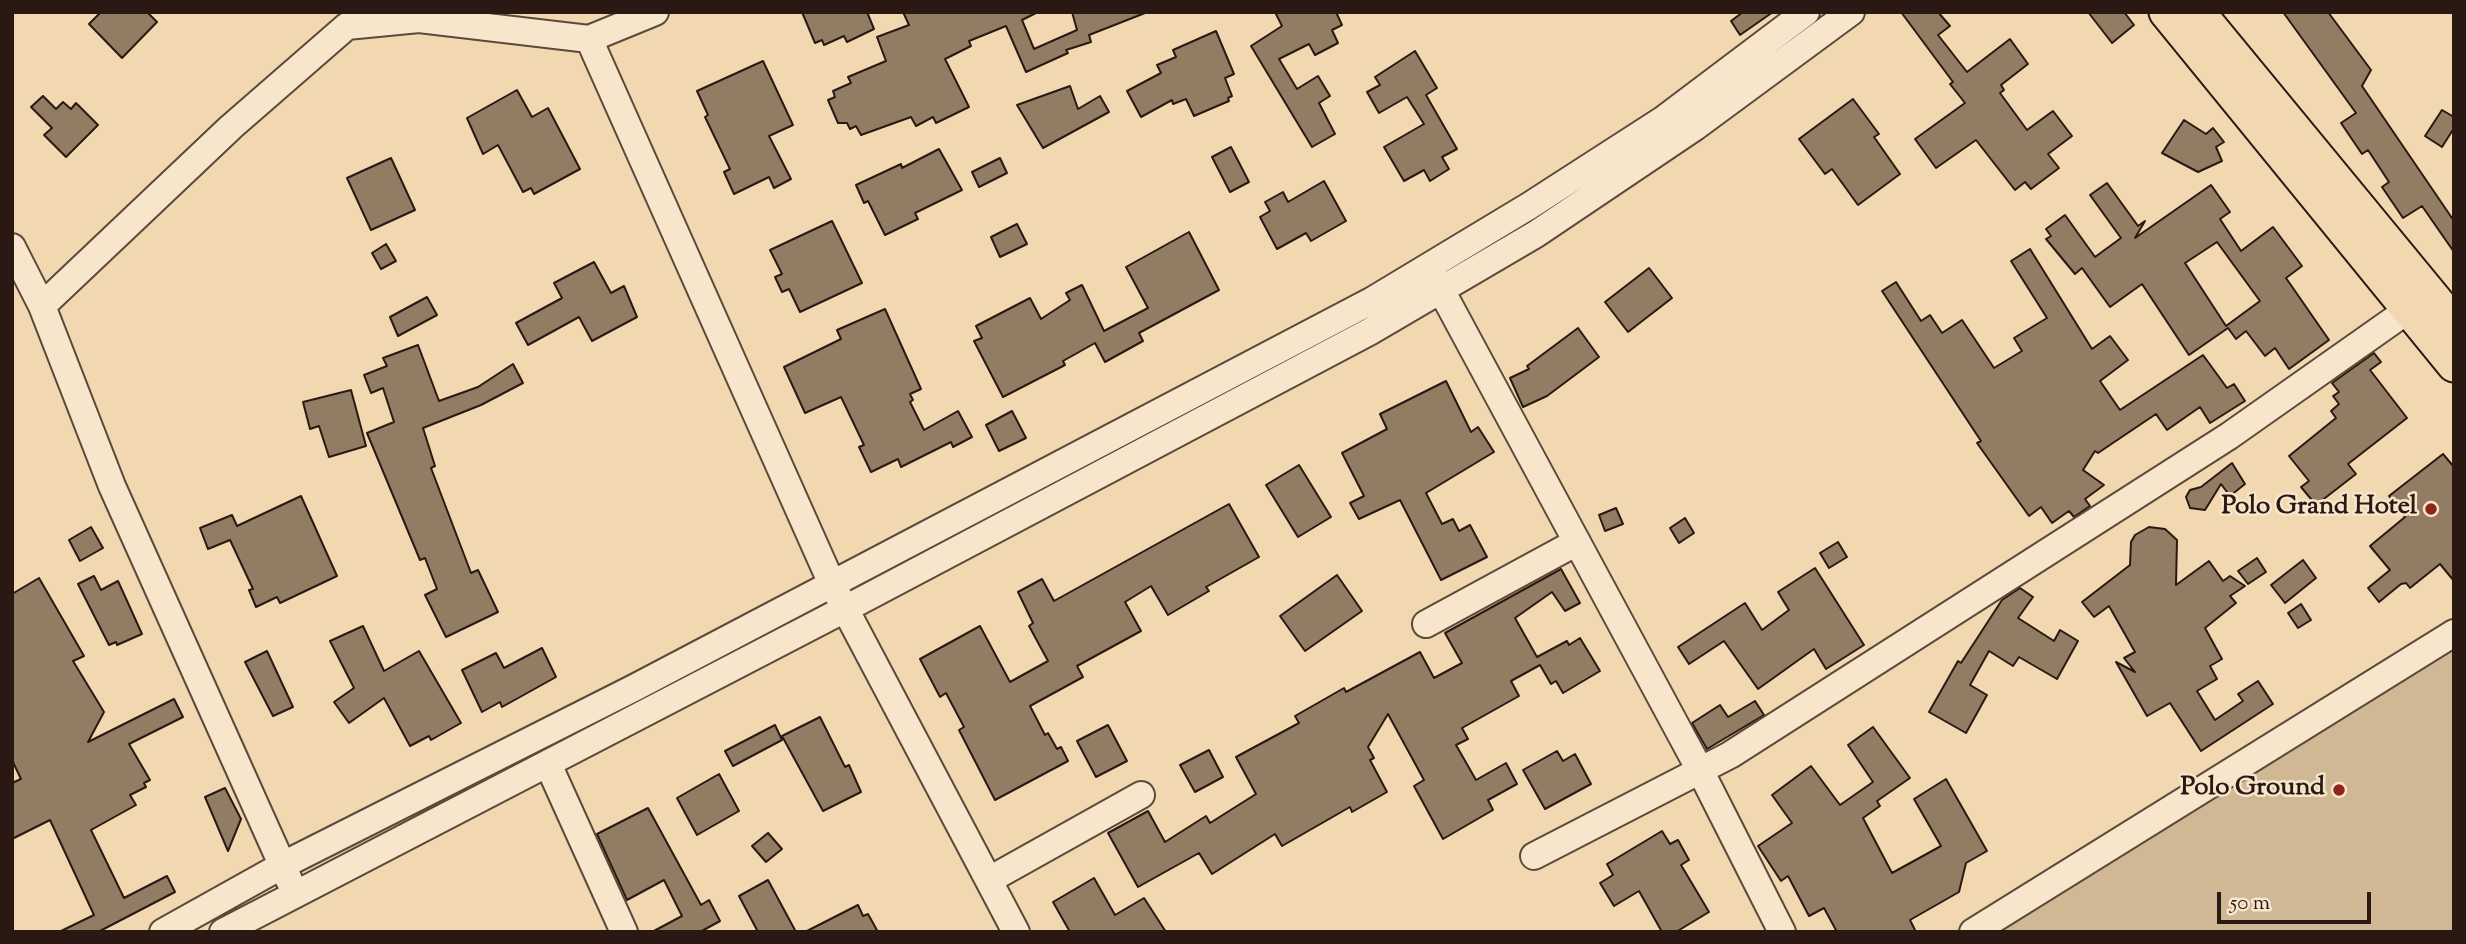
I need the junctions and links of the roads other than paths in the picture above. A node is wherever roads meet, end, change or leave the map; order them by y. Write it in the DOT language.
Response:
graph roads {
  1 [pos="655,12"];
  2 [pos="1806,12"];
  3 [pos="1851,12"];
  4 [pos="2166,12"];
  5 [pos="2198,12"];
  6 [pos="349,19"];
  7 [pos="589,38"];
  8 [pos="12,247"];
  9 [pos="1435,278"];
  10 [pos="41,306"];
  11 [pos="2408,310"];
  12 [pos="2454,323"];
  13 [pos="2454,365"];
  14 [pos="1577,542"];
  15 [pos="832,584"];
  16 [pos="845,609"];
  17 [pos="1426,624"];
  18 [pos="2454,633"];
  19 [pos="548,764"];
  20 [pos="1701,772"];
  21 [pos="1141,795"];
  22 [pos="1534,856"];
  23 [pos="283,864"];
  24 [pos="989,880"];
  25 [pos="295,893"];
  26 [pos="163,932"];
  27 [pos="223,932"];
  28 [pos="624,932"];
  29 [pos="1016,932"];
  30 [pos="1782,932"];
  31 [pos="1973,932"];
  1 -- 7 [label="street"];
  2 -- 9 [label="street"];
  3 -- 9 [label="street"];
  4 -- 11 [label="main road"];
  5 -- 12 [label="main road"];
  6 -- 7 [label="street"];
  6 -- 10 [label="street"];
  7 -- 15 [label="street"];
  8 -- 10 [label="street"];
  9 -- 14 [label="street"];
  9 -- 15 [label="street"];
  9 -- 16 [label="street"];
  10 -- 23 [label="street"];
  11 -- 13 [label="main road"];
  11 -- 20 [label="street"];
  14 -- 17 [label="street"];
  14 -- 20 [label="street"];
  15 -- 16 [label="street"];
  15 -- 23 [label="street"];
  16 -- 19 [label="street"];
  16 -- 24 [label="street"];
  18 -- 31 [label="street"];
  19 -- 25 [label="street"];
  19 -- 28 [label="street"];
  20 -- 22 [label="street"];
  20 -- 30 [label="street"];
  21 -- 24 [label="street"];
  23 -- 25 [label="street"];
  23 -- 26 [label="street"];
  24 -- 29 [label="street"];
  25 -- 27 [label="street"];
}
